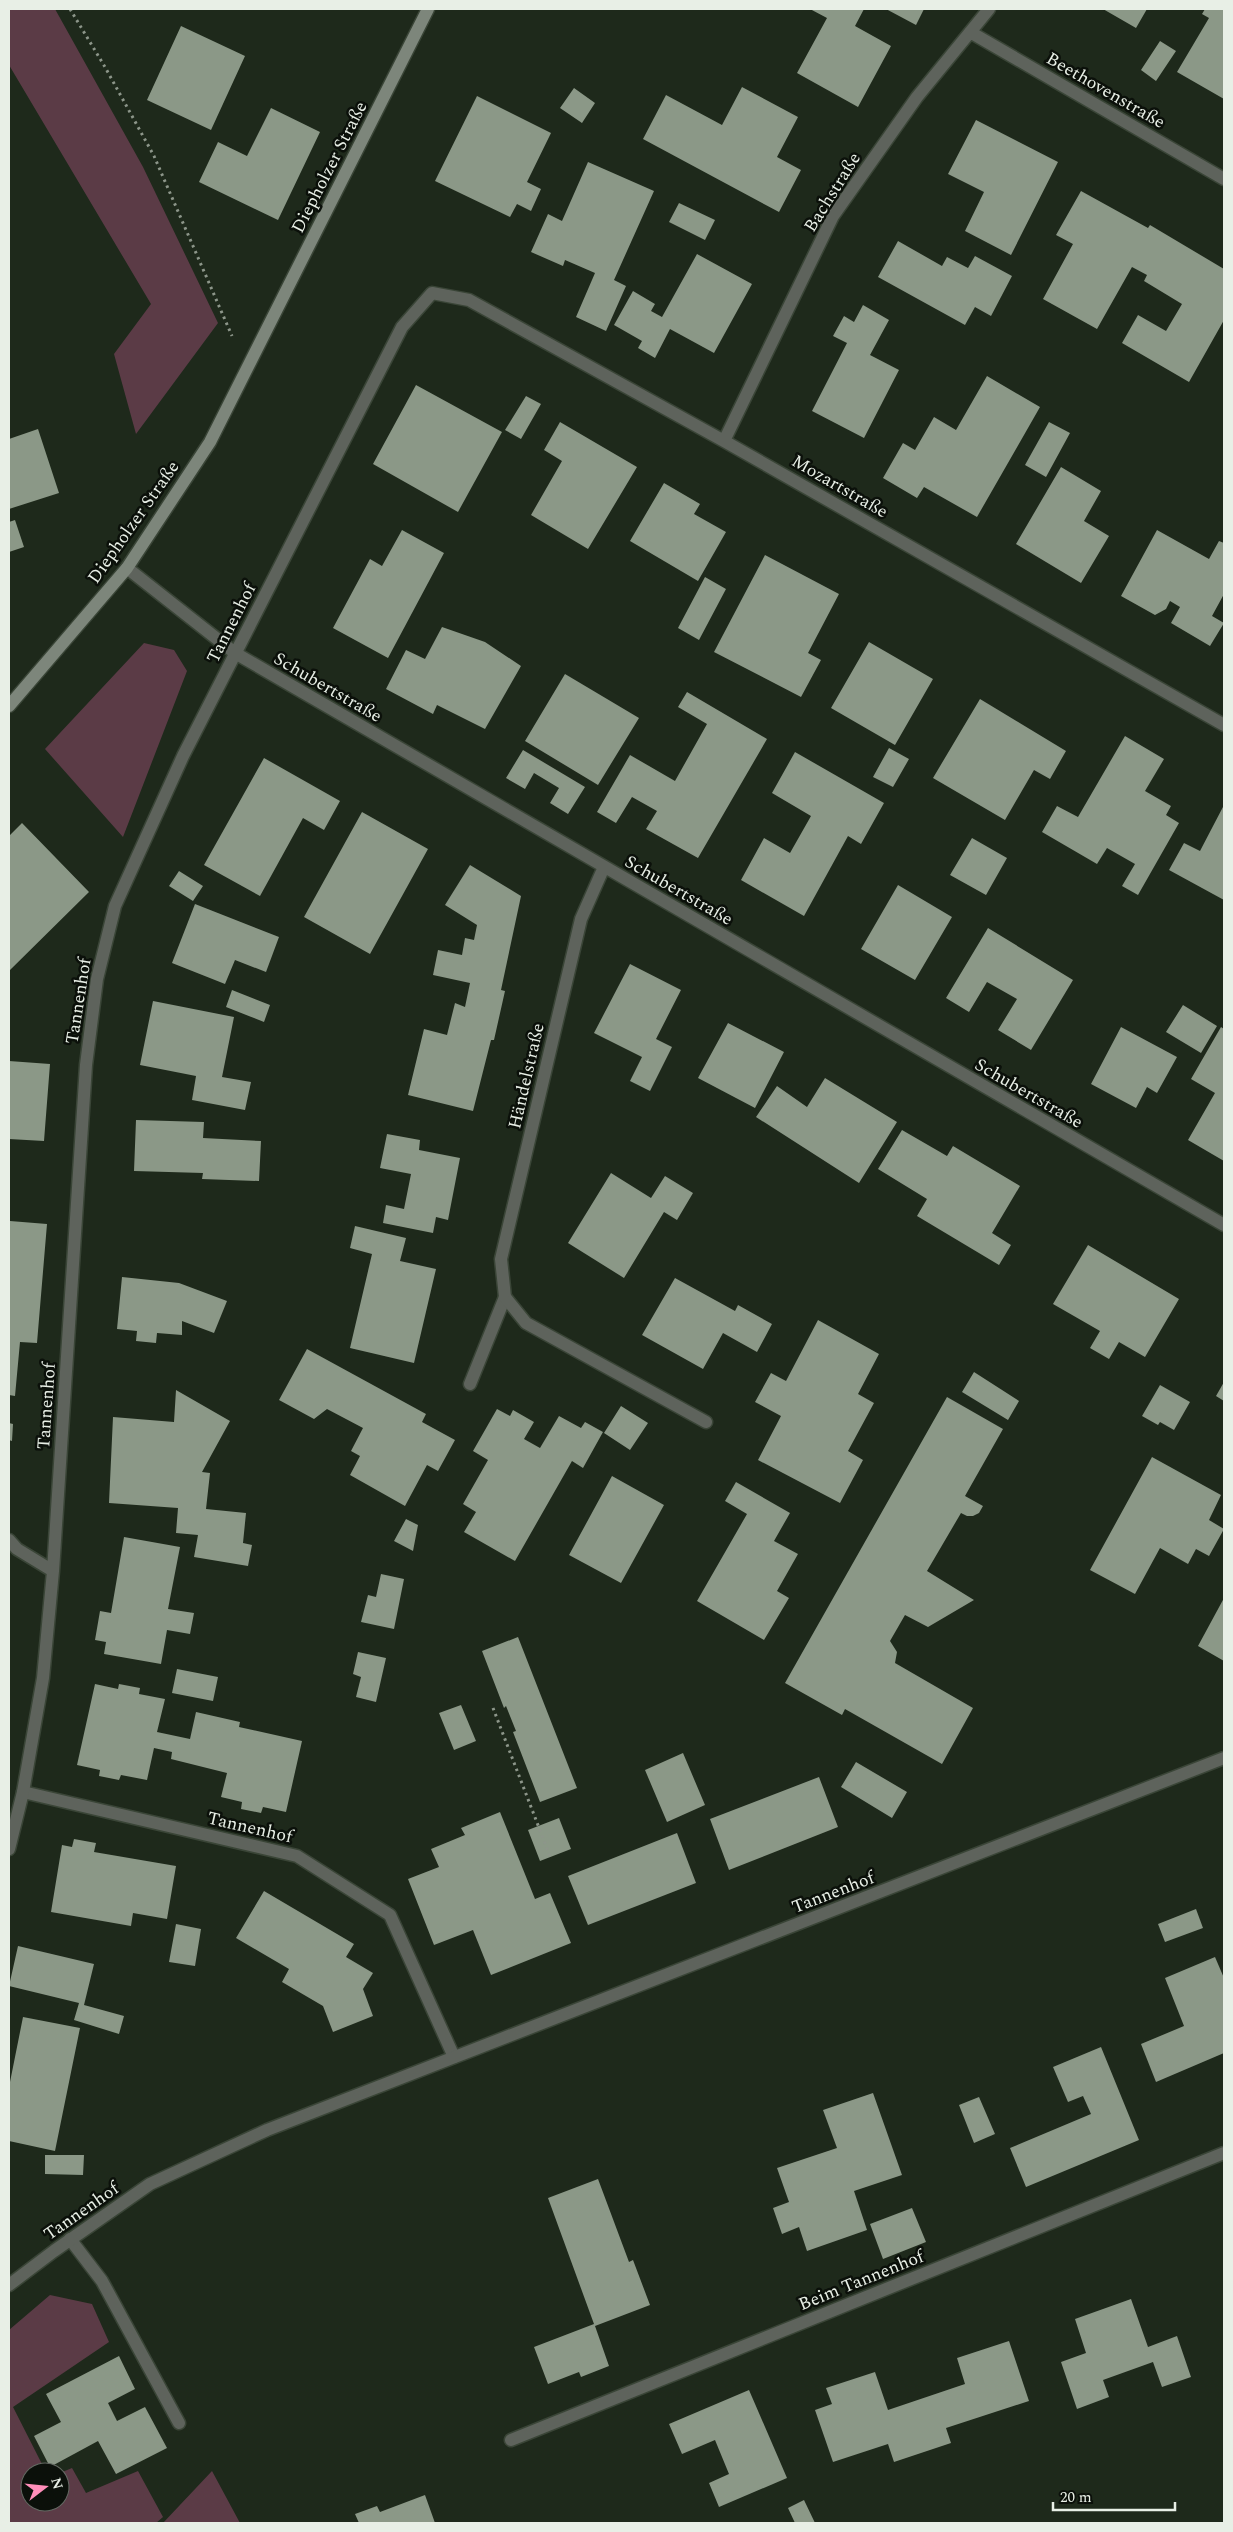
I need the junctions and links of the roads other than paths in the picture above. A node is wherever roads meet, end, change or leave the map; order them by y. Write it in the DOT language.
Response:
graph roads {
  1 [pos="428,9"];
  2 [pos="989,9"];
  3 [pos="970,32"];
  4 [pos="1224,179"];
  5 [pos="432,293"];
  6 [pos="724,441"];
  7 [pos="127,568"];
  8 [pos="236,653"];
  9 [pos="9,706"];
  10 [pos="1224,725"];
  11 [pos="604,867"];
  12 [pos="1224,1226"];
  13 [pos="505,1297"];
  14 [pos="470,1384"];
  15 [pos="706,1422"];
  16 [pos="9,1540"];
  17 [pos="53,1571"];
  18 [pos="1224,1758"];
  19 [pos="23,1792"];
  20 [pos="9,1849"];
  21 [pos="454,2057"];
  22 [pos="1224,2153"];
  23 [pos="70,2239"];
  24 [pos="9,2285"];
  25 [pos="179,2423"];
  26 [pos="511,2440"];
  1 -- 7 [label="main road, Diepholzer Straße"];
  2 -- 3 [label="street, Bachstraße"];
  3 -- 4 [label="street, Beethovenstraße"];
  3 -- 6 [label="street, Bachstraße"];
  5 -- 6 [label="street, Mozartstraße"];
  5 -- 8 [label="street, Tannenhof"];
  6 -- 10 [label="street, Mozartstraße"];
  7 -- 8 [label="street, Schubertstraße"];
  7 -- 9 [label="main road, Diepholzer Straße"];
  8 -- 11 [label="street, Schubertstraße"];
  8 -- 17 [label="street, Tannenhof"];
  11 -- 12 [label="street, Schubertstraße"];
  11 -- 13 [label="street, Händelstraße"];
  13 -- 14 [label="street, Händelstraße"];
  13 -- 15 [label="street"];
  16 -- 17 [label="street"];
  17 -- 19 [label="street, Tannenhof"];
  18 -- 21 [label="street, Tannenhof"];
  19 -- 20 [label="street, Tannenhof"];
  19 -- 21 [label="street, Tannenhof"];
  21 -- 23 [label="street, Tannenhof"];
  22 -- 26 [label="street, Beim Tannenhof"];
  23 -- 24 [label="street, Tannenhof"];
  23 -- 25 [label="street"];
}
